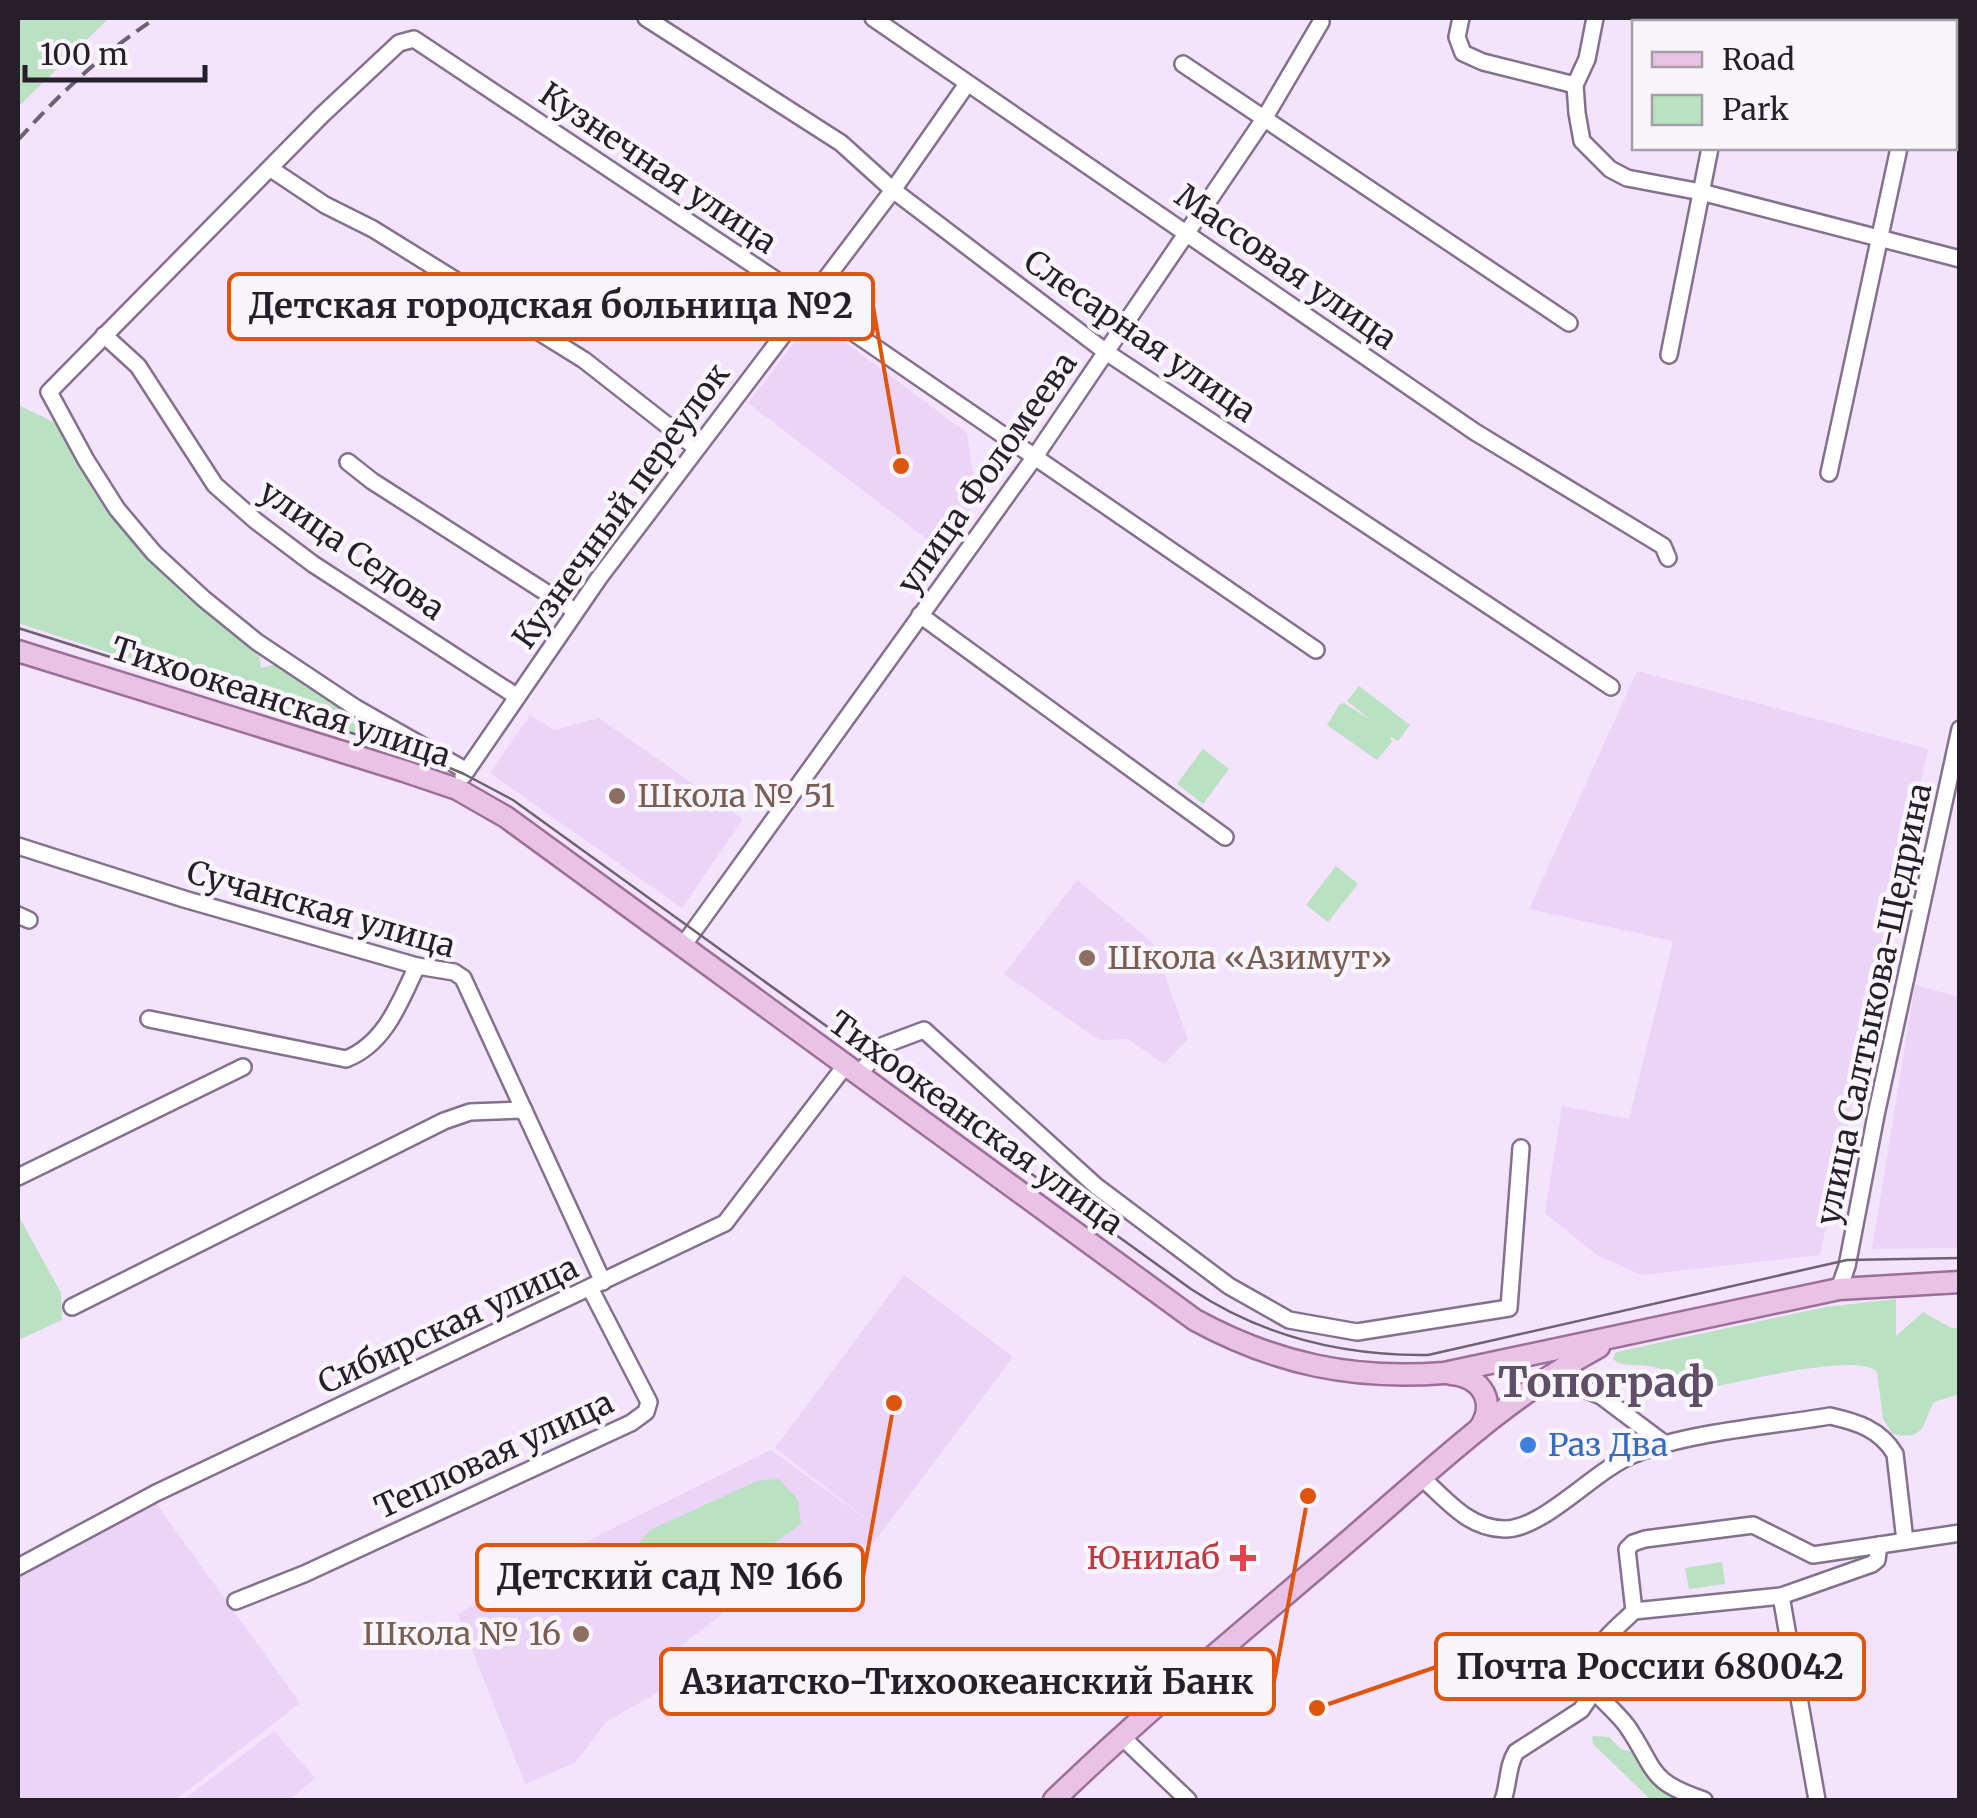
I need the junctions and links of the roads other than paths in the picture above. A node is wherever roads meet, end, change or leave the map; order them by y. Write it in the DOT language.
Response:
graph roads {
  1 [pos="646,18"];
  2 [pos="873,18"];
  3 [pos="1460,18"];
  4 [pos="1595,18"];
  5 [pos="1321,22"];
  6 [pos="1183,64"];
  7 [pos="966,84"];
  8 [pos="1575,84"];
  9 [pos="1264,119"];
  10 [pos="1710,150"];
  11 [pos="1899,150"];
  12 [pos="271,169"];
  13 [pos="892,190"];
  14 [pos="1701,192"];
  15 [pos="1187,231"];
  16 [pos="1879,239"];
  17 [pos="1960,259"];
  18 [pos="808,302"];
  19 [pos="1568,323"];
  20 [pos="104,335"];
  21 [pos="1106,352"];
  22 [pos="1670,355"];
  23 [pos="695,447"];
  24 [pos="1034,458"];
  25 [pos="348,462"];
  26 [pos="1829,473"];
  27 [pos="1668,558"];
  28 [pos="575,611"];
  29 [pos="920,615"];
  30 [pos="1316,650"];
  31 [pos="18,651"];
  32 [pos="1611,686"];
  33 [pos="516,696"];
  34 [pos="1960,729"];
  35 [pos="461,780"];
  36 [pos="1226,838"];
  37 [pos="18,846"];
  38 [pos="682,947"];
  39 [pos="417,966"];
  40 [pos="149,1019"];
  41 [pos="243,1067"];
  42 [pos="852,1070"];
  43 [pos="524,1110"];
  44 [pos="1521,1148"];
  45 [pos="18,1177"];
  46 [pos="1960,1282"];
  47 [pos="596,1285"];
  48 [pos="1839,1289"];
  49 [pos="72,1308"];
  50 [pos="1623,1334"];
  51 [pos="1444,1374"];
  52 [pos="1549,1374"];
  53 [pos="1478,1431"];
  54 [pos="1665,1444"];
  55 [pos="1422,1478"];
  56 [pos="1960,1533"];
  57 [pos="1905,1540"];
  58 [pos="1879,1545"];
  59 [pos="18,1567"];
  60 [pos="1782,1596"];
  61 [pos="236,1602"];
  62 [pos="1634,1611"];
  63 [pos="1594,1691"];
  64 [pos="1121,1736"];
  65 [pos="1054,1800"];
  66 [pos="1188,1800"];
  67 [pos="1504,1800"];
  68 [pos="1704,1800"];
  69 [pos="1817,1800"];
  1 -- 13 [label="street, Слесарная улица"];
  2 -- 7 [label="street, Массовая улица"];
  3 -- 8 [label="street"];
  4 -- 8 [label="street"];
  5 -- 9 [label="street, улица Фоломеева"];
  6 -- 9 [label="street"];
  7 -- 13 [label="street, Кузнечный переулок"];
  7 -- 15 [label="street, Массовая улица"];
  8 -- 14 [label="street"];
  9 -- 15 [label="street, улица Фоломеева"];
  9 -- 19 [label="street"];
  10 -- 14 [label="street"];
  11 -- 16 [label="street"];
  12 -- 18 [label="street, Кузнечная улица"];
  12 -- 20 [label="street"];
  12 -- 23 [label="street"];
  13 -- 18 [label="street, Кузнечный переулок"];
  13 -- 21 [label="street, Слесарная улица"];
  14 -- 16 [label="street"];
  14 -- 22 [label="street"];
  15 -- 21 [label="street, улица Фоломеева"];
  15 -- 27 [label="street, Массовая улица"];
  16 -- 17 [label="street"];
  16 -- 26 [label="street"];
  18 -- 23 [label="street, Кузнечный переулок"];
  18 -- 24 [label="street, Кузнечная улица"];
  20 -- 33 [label="street, улица Седова"];
  20 -- 35 [label="street"];
  21 -- 24 [label="street, улица Фоломеева"];
  21 -- 32 [label="street, Слесарная улица"];
  23 -- 28 [label="street, Кузнечный переулок"];
  24 -- 29 [label="street, улица Фоломеева"];
  24 -- 30 [label="street, Кузнечная улица"];
  25 -- 28 [label="street"];
  28 -- 33 [label="street, Кузнечный переулок"];
  29 -- 36 [label="street"];
  29 -- 38 [label="street, улица Фоломеева"];
  31 -- 35 [label="main road, Тихоокеанская улица"];
  33 -- 35 [label="street, Кузнечный переулок"];
  34 -- 48 [label="street, улица Салтыкова-Щедрина"];
  35 -- 38 [label="main road, Тихоокеанская улица"];
  37 -- 39 [label="street, Сучанская улица"];
  38 -- 42 [label="main road, Тихоокеанская улица"];
  39 -- 40 [label="street"];
  39 -- 43 [label="street, Сучанская улица"];
  41 -- 45 [label="street"];
  42 -- 44 [label="street, Сибирская улица"];
  42 -- 47 [label="street, Сибирская улица"];
  42 -- 51 [label="main road, Тихоокеанская улица"];
  43 -- 47 [label="street, Сучанская улица"];
  43 -- 49 [label="street"];
  46 -- 48 [label="main road, Тихоокеанская улица"];
  47 -- 59 [label="street, Сибирская улица"];
  47 -- 61 [label="street, Тепловая улица"];
  48 -- 50 [label="main road, Тихоокеанская улица"];
  50 -- 51 [label="main road, Тихоокеанская улица"];
  50 -- 52 [label="main road"];
  51 -- 53 [label="main road"];
  52 -- 53 [label="main road"];
  52 -- 54 [label="street"];
  53 -- 55 [label="main road"];
  54 -- 55 [label="street"];
  54 -- 57 [label="street"];
  55 -- 64 [label="main road"];
  56 -- 57 [label="street"];
  57 -- 58 [label="street"];
  58 -- 60 [label="street"];
  58 -- 62 [label="street"];
  60 -- 62 [label="street"];
  60 -- 69 [label="street"];
  62 -- 63 [label="street"];
  63 -- 67 [label="street"];
  63 -- 68 [label="street"];
  64 -- 65 [label="main road"];
  64 -- 66 [label="street"];
}
